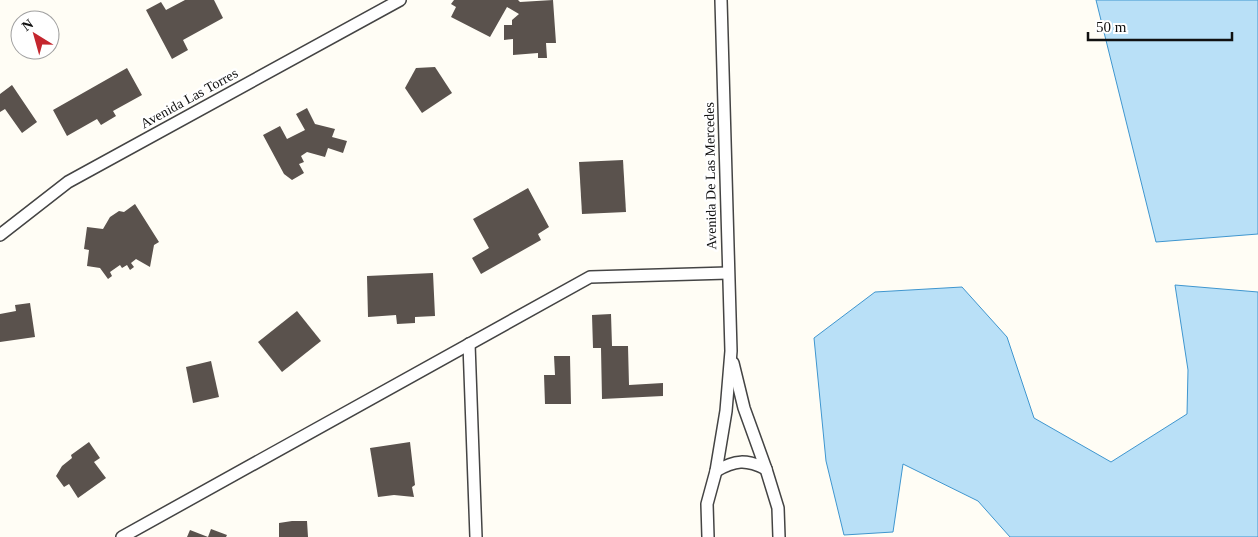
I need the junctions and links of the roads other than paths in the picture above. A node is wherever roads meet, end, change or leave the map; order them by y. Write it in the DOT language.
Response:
graph roads {
  1 [pos="400,0"];
  2 [pos="721,0"];
  3 [pos="0,235"];
  4 [pos="728,273"];
  5 [pos="469,344"];
  6 [pos="731,351"];
  7 [pos="766,469"];
  8 [pos="716,471"];
  9 [pos="122,537"];
  10 [pos="476,537"];
  11 [pos="708,537"];
  12 [pos="779,537"];
  1 -- 3 [label="lane, Avenida Las Torres"];
  2 -- 4 [label="lane, Avenida De Las Mercedes"];
  4 -- 5 [label="lane"];
  4 -- 6 [label="lane, Avenida De Las Mercedes"];
  5 -- 9 [label="lane"];
  5 -- 10 [label="lane"];
  6 -- 7 [label="lane, Avenida De Las Mercedes"];
  6 -- 8 [label="lane, Avenida De Las Mercedes"];
  7 -- 8 [label="lane"];
  7 -- 12 [label="lane, Avenida De Las Mercedes"];
  8 -- 11 [label="lane, Avenida De Las Mercedes"];
}
